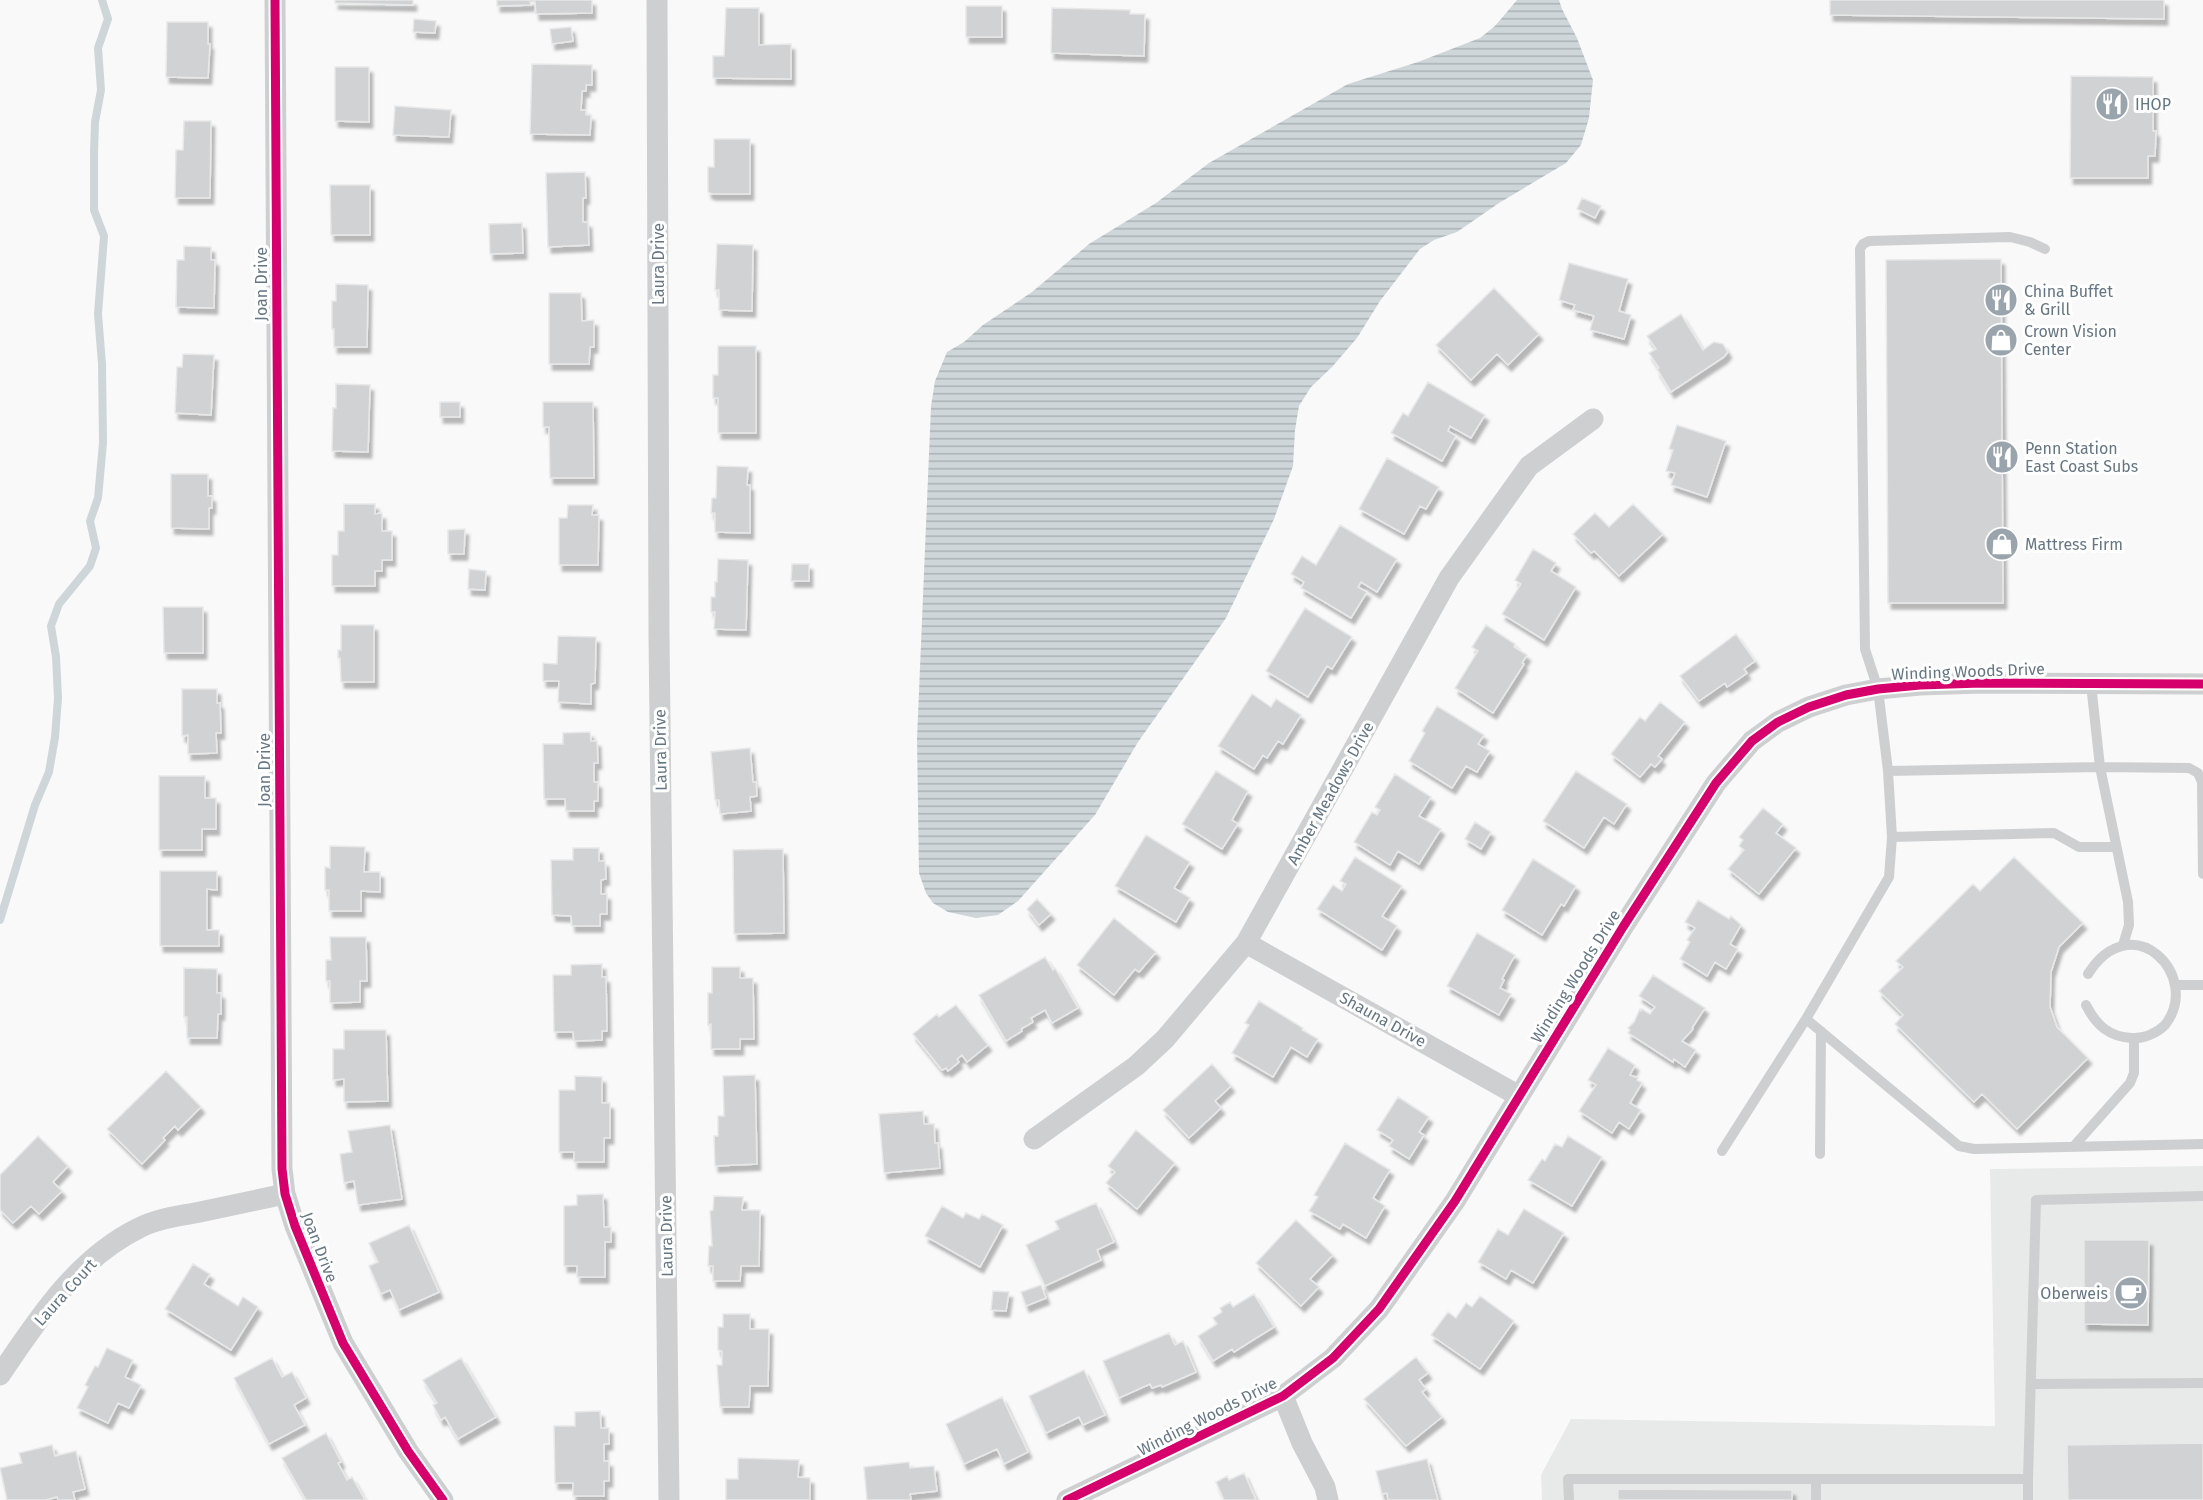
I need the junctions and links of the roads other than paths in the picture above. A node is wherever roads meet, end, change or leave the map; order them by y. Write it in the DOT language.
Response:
graph roads {
  1 [pos="275,0"];
  2 [pos="657,0"];
  3 [pos="2045,249"];
  4 [pos="1593,419"];
  5 [pos="2091,684"];
  6 [pos="2203,684"];
  7 [pos="1878,689"];
  8 [pos="2100,767"];
  9 [pos="1888,771"];
  10 [pos="1892,837"];
  11 [pos="2116,847"];
  12 [pos="2203,874"];
  13 [pos="1246,943"];
  14 [pos="2123,945"];
  15 [pos="2088,974"];
  16 [pos="2179,985"];
  17 [pos="2203,985"];
  18 [pos="2086,1005"];
  19 [pos="1806,1019"];
  20 [pos="1821,1031"];
  21 [pos="2134,1039"];
  22 [pos="1519,1096"];
  23 [pos="1034,1139"];
  24 [pos="2203,1144"];
  25 [pos="2074,1146"];
  26 [pos="1722,1151"];
  27 [pos="1820,1154"];
  28 [pos="285,1194"];
  29 [pos="2203,1196"];
  30 [pos="0,1375"];
  31 [pos="2203,1383"];
  32 [pos="2031,1384"];
  33 [pos="1283,1396"];
  34 [pos="1816,1479"];
  35 [pos="2028,1479"];
  36 [pos="443,1500"];
  37 [pos="669,1500"];
  38 [pos="1067,1500"];
  39 [pos="1328,1500"];
  40 [pos="1569,1500"];
  41 [pos="1816,1500"];
  42 [pos="2028,1500"];
  1 -- 28 [label="street, Joan Drive"];
  2 -- 37 [label="street, Laura Drive"];
  3 -- 7 [label="lane"];
  4 -- 13 [label="street, Amber Meadows Drive"];
  5 -- 6 [label="street, Winding Woods Drive"];
  5 -- 7 [label="street, Winding Woods Drive"];
  5 -- 8 [label="lane"];
  7 -- 9 [label="lane"];
  7 -- 22 [label="street, Winding Woods Drive"];
  8 -- 9 [label="lane"];
  8 -- 11 [label="lane"];
  8 -- 12 [label="lane"];
  9 -- 10 [label="lane"];
  10 -- 11 [label="lane"];
  10 -- 19 [label="lane"];
  11 -- 14 [label="lane"];
  13 -- 22 [label="street, Shauna Drive"];
  13 -- 23 [label="street, Amber Meadows Drive"];
  14 -- 15 [label="lane"];
  14 -- 16 [label="lane"];
  16 -- 17 [label="lane"];
  16 -- 21 [label="lane"];
  18 -- 21 [label="lane"];
  19 -- 20 [label="lane"];
  19 -- 26 [label="lane"];
  20 -- 25 [label="lane"];
  20 -- 27 [label="lane"];
  21 -- 25 [label="lane"];
  22 -- 33 [label="street, Winding Woods Drive"];
  24 -- 25 [label="lane"];
  28 -- 30 [label="street, Laura Court"];
  28 -- 36 [label="street, Joan Drive"];
  29 -- 32 [label="lane"];
  31 -- 32 [label="lane"];
  32 -- 35 [label="lane"];
  33 -- 38 [label="street, Winding Woods Drive"];
  33 -- 39 [label="street"];
  34 -- 35 [label="lane"];
  34 -- 40 [label="lane"];
  34 -- 41 [label="lane"];
  35 -- 42 [label="lane"];
}
